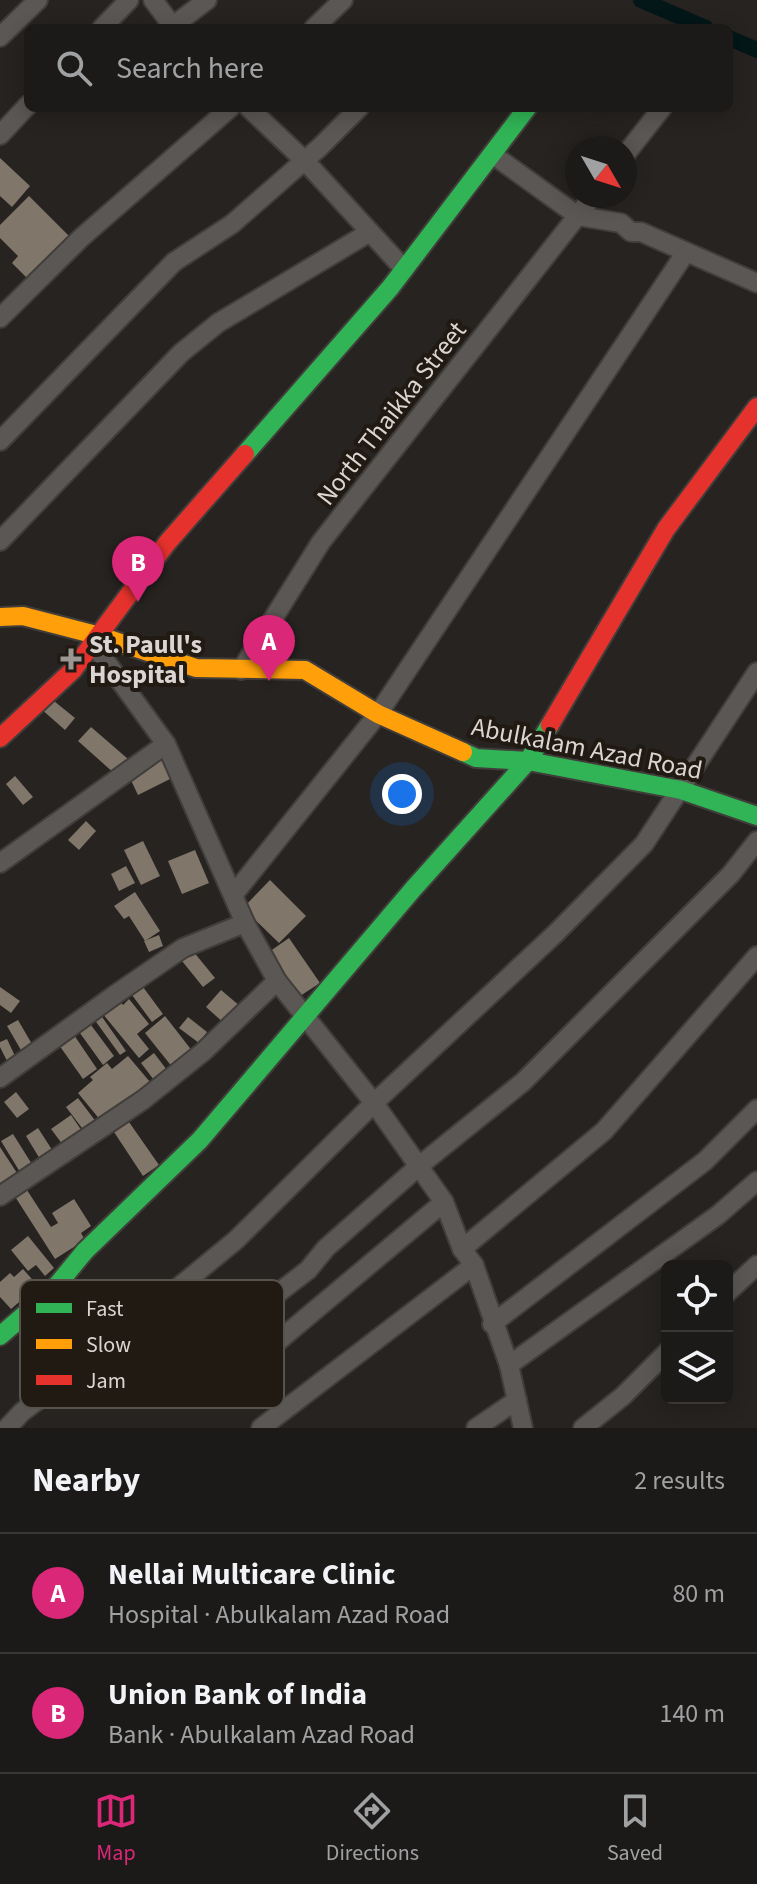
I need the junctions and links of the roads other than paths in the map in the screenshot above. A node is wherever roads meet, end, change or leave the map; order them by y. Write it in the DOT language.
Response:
graph roads {
  1 [pos="38,0"];
  2 [pos="129,0"];
  3 [pos="153,0"];
  4 [pos="207,0"];
  5 [pos="343,0"];
  6 [pos="106,24"];
  7 [pos="172,24"];
  8 [pos="178,24"];
  9 [pos="318,24"];
  10 [pos="0,37"];
  11 [pos="24,109"];
  12 [pos="225,112"];
  13 [pos="253,112"];
  14 [pos="355,112"];
  15 [pos="524,112"];
  16 [pos="659,112"];
  17 [pos="0,135"];
  18 [pos="637,140"];
  19 [pos="492,154"];
  20 [pos="305,161"];
  21 [pos="584,208"];
  22 [pos="578,216"];
  23 [pos="370,232"];
  24 [pos="686,252"];
  25 [pos="404,269"];
  26 [pos="757,283"];
  27 [pos="0,318"];
  28 [pos="757,407"];
  29 [pos="0,441"];
  30 [pos="0,541"];
  31 [pos="0,617"];
  32 [pos="97,640"];
  33 [pos="241,670"];
  34 [pos="757,672"];
  35 [pos="378,714"];
  36 [pos="0,738"];
  37 [pos="166,744"];
  38 [pos="528,761"];
  39 [pos="681,790"];
  40 [pos="757,816"];
  41 [pos="757,841"];
  42 [pos="0,863"];
  43 [pos="234,894"];
  44 [pos="245,923"];
  45 [pos="757,956"];
  46 [pos="277,981"];
  47 [pos="306,1017"];
  48 [pos="0,1078"];
  49 [pos="374,1103"];
  50 [pos="757,1109"];
  51 [pos="419,1166"];
  52 [pos="757,1181"];
  53 [pos="0,1196"];
  54 [pos="444,1202"];
  55 [pos="462,1249"];
  56 [pos="474,1265"];
  57 [pos="757,1265"];
  58 [pos="61,1280"];
  59 [pos="187,1280"];
  60 [pos="733,1287"];
  61 [pos="284,1288"];
  62 [pos="20,1319"];
  63 [pos="492,1324"];
  64 [pos="0,1336"];
  65 [pos="284,1336"];
  66 [pos="661,1358"];
  67 [pos="509,1365"];
  68 [pos="517,1400"];
  69 [pos="27,1408"];
  70 [pos="22,1412"];
  71 [pos="0,1417"];
  72 [pos="7,1428"];
  73 [pos="261,1428"];
  74 [pos="476,1428"];
  75 [pos="523,1428"];
  76 [pos="583,1428"];
  1 -- 10 [label="street"];
  2 -- 6 [label="street"];
  3 -- 7 [label="street"];
  4 -- 8 [label="street"];
  5 -- 9 [label="street"];
  11 -- 17 [label="street"];
  12 -- 27 [label="street"];
  13 -- 20 [label="street"];
  14 -- 20 [label="street"];
  15 -- 19 [label="street"];
  16 -- 18 [label="street"];
  19 -- 22 [label="street"];
  19 -- 25 [label="street"];
  20 -- 23 [label="street"];
  20 -- 29 [label="street"];
  21 -- 22 [label="street, North Thaikka Street"];
  22 -- 24 [label="street"];
  22 -- 33 [label="street, North Thaikka Street"];
  23 -- 25 [label="street"];
  23 -- 30 [label="street"];
  24 -- 26 [label="street"];
  24 -- 35 [label="street"];
  25 -- 32 [label="street"];
  28 -- 38 [label="street"];
  31 -- 32 [label="street, Abulkalam Azad Road"];
  32 -- 33 [label="street, Abulkalam Azad Road"];
  32 -- 36 [label="street"];
  32 -- 37 [label="street"];
  33 -- 35 [label="street, Abulkalam Azad Road"];
  34 -- 39 [label="street"];
  35 -- 38 [label="street, Abulkalam Azad Road"];
  35 -- 43 [label="street"];
  37 -- 42 [label="street"];
  37 -- 43 [label="street"];
  38 -- 39 [label="street, Abulkalam Azad Road"];
  38 -- 47 [label="street"];
  39 -- 40 [label="street, Abulkalam Azad Road"];
  39 -- 49 [label="street"];
  41 -- 51 [label="street"];
  43 -- 44 [label="street"];
  44 -- 46 [label="street"];
  44 -- 48 [label="street"];
  45 -- 55 [label="street"];
  46 -- 47 [label="street"];
  46 -- 53 [label="street"];
  47 -- 49 [label="street"];
  47 -- 58 [label="street"];
  49 -- 51 [label="street"];
  49 -- 59 [label="street"];
  50 -- 63 [label="street"];
  51 -- 54 [label="street"];
  51 -- 61 [label="street"];
  52 -- 67 [label="street"];
  54 -- 55 [label="street"];
  54 -- 65 [label="street"];
  55 -- 56 [label="street"];
  56 -- 63 [label="street"];
  56 -- 73 [label="street"];
  57 -- 60 [label="street"];
  62 -- 64 [label="street"];
  63 -- 67 [label="street"];
  66 -- 76 [label="street"];
  67 -- 68 [label="street"];
  68 -- 74 [label="street"];
  68 -- 75 [label="street"];
  69 -- 70 [label="street"];
  70 -- 71 [label="street"];
  70 -- 72 [label="street"];
}
